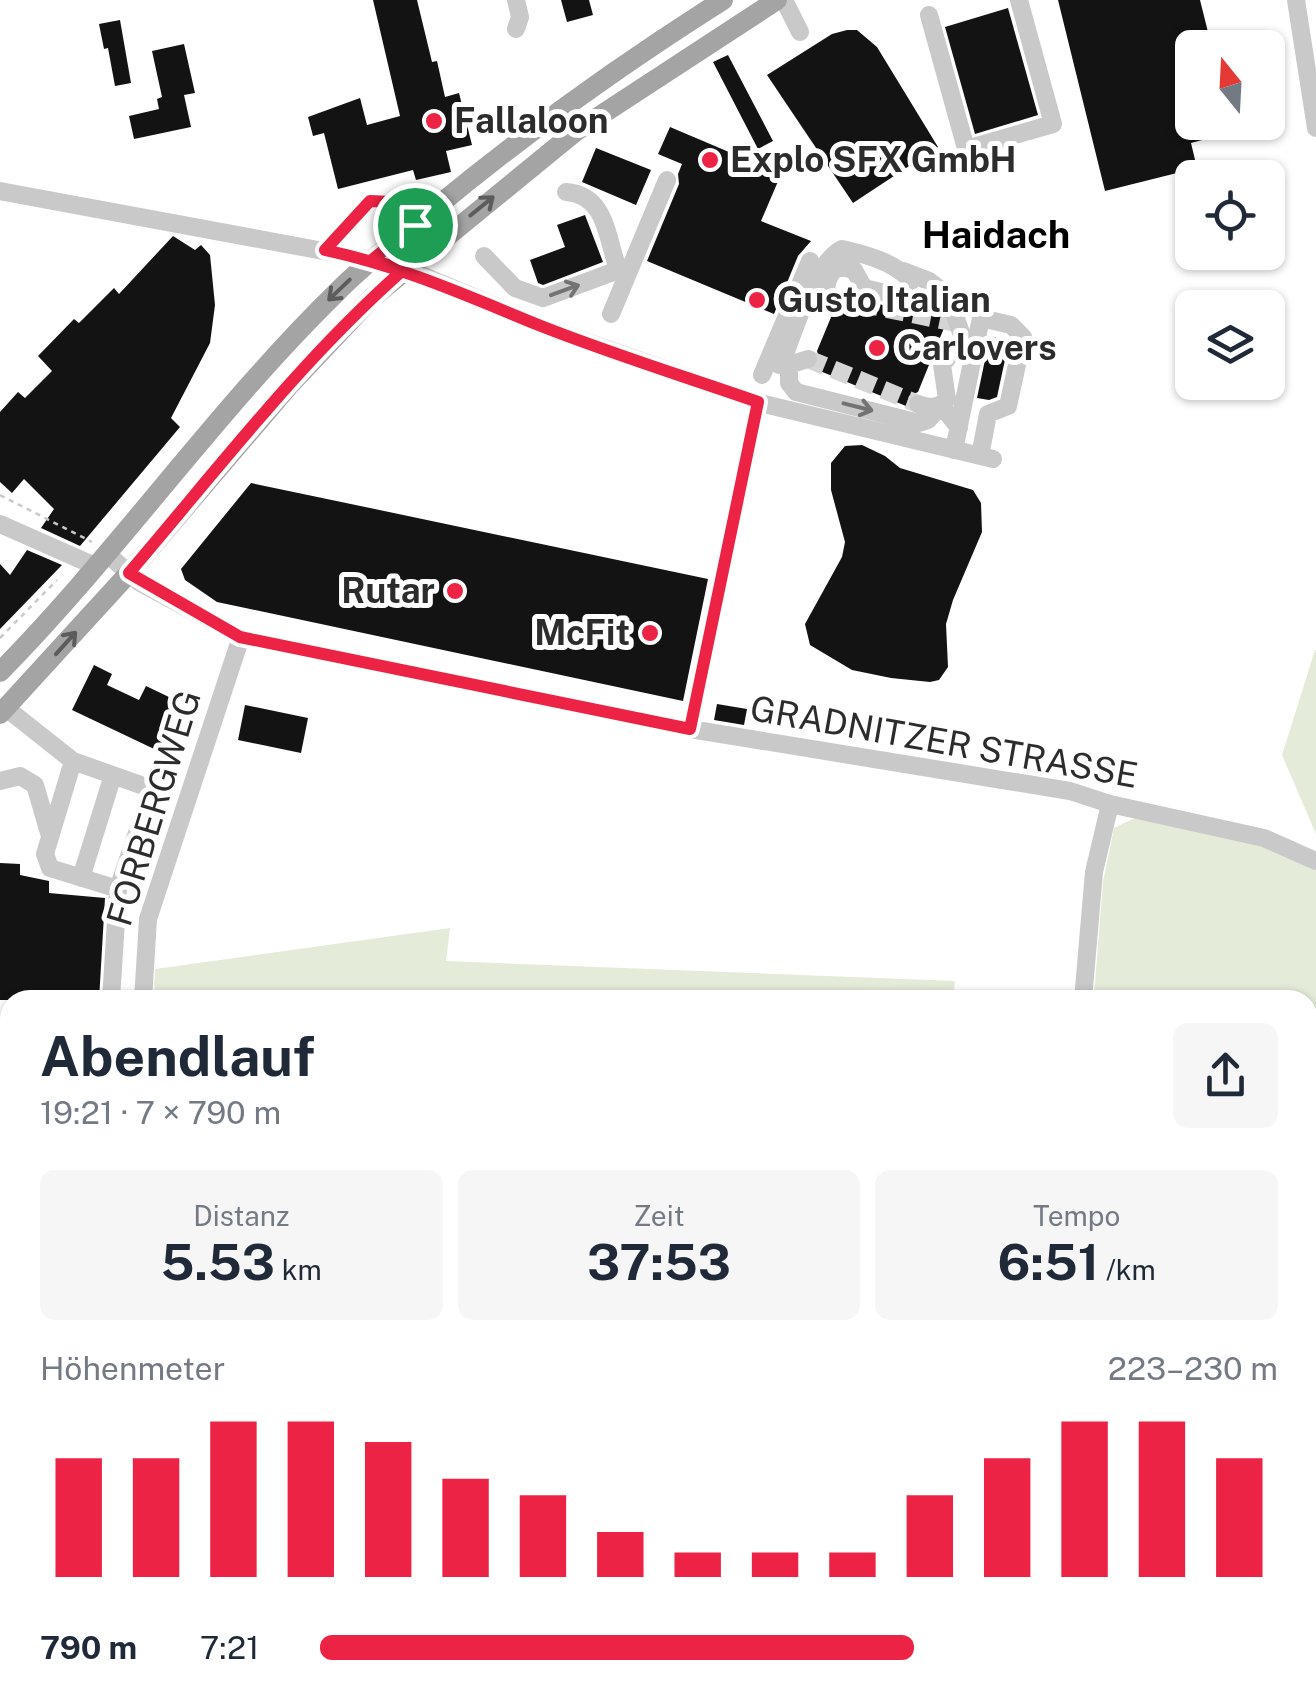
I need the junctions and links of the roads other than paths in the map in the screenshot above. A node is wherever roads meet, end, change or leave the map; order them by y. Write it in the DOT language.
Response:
graph roads {
  1 [pos="516,0"];
  2 [pos="724,0"];
  3 [pos="781,0"];
  4 [pos="1019,0"];
  5 [pos="1296,0"];
  6 [pos="930,16"];
  7 [pos="516,29"];
  8 [pos="800,32"];
  9 [pos="638,54"];
  10 [pos="655,79"];
  11 [pos="560,108"];
  12 [pos="1316,128"];
  13 [pos="575,132"];
  14 [pos="667,180"];
  15 [pos="0,191"];
  16 [pos="566,192"];
  17 [pos="415,225"];
  18 [pos="325,250"];
  19 [pos="484,256"];
  20 [pos="372,260"];
  21 [pos="810,261"];
  22 [pos="878,261"];
  23 [pos="403,270"];
  24 [pos="902,271"];
  25 [pos="858,277"];
  26 [pos="834,298"];
  27 [pos="611,314"];
  28 [pos="792,363"];
  29 [pos="758,402"];
  30 [pos="918,404"];
  31 [pos="941,405"];
  32 [pos="959,428"];
  33 [pos="954,450"];
  34 [pos="0,524"];
  35 [pos="98,554"];
  36 [pos="129,573"];
  37 [pos="240,637"];
  38 [pos="0,672"];
  39 [pos="3,711"];
  40 [pos="690,729"];
  41 [pos="73,761"];
  42 [pos="113,775"];
  43 [pos="0,781"];
  44 [pos="1110,804"];
  45 [pos="50,835"];
  46 [pos="1316,862"];
  47 [pos="81,878"];
  48 [pos="118,889"];
  49 [pos="112,990"];
  50 [pos="143,990"];
  51 [pos="1084,990"];
  1 -- 7 [label="street"];
  2 -- 9 [label="main road"];
  3 -- 8 [label="street"];
  3 -- 10 [label="main road"];
  4 -- 6 [label="street"];
  5 -- 12 [label="street"];
  9 -- 10 [label="main road"];
  9 -- 11 [label="main road"];
  10 -- 13 [label="main road"];
  11 -- 13 [label="main road"];
  11 -- 17 [label="main road"];
  23 -- 13 [label="main road, one-way"];
  14 -- 27 [label="street"];
  15 -- 18 [label="street"];
  19 -- 16 [label="street, one-way"];
  17 -- 18 [label="street"];
  17 -- 20 [label="main road"];
  18 -- 20 [label="street"];
  20 -- 23 [label="street"];
  20 -- 35 [label="main road, one-way"];
  21 -- 28 [label="street"];
  22 -- 24 [label="street"];
  22 -- 25 [label="street"];
  22 -- 28 [label="street"];
  23 -- 29 [label="street"];
  23 -- 36 [label="main road"];
  24 -- 25 [label="street"];
  24 -- 31 [label="street"];
  25 -- 26 [label="street"];
  28 -- 31 [label="street, one-way"];
  29 -- 33 [label="street"];
  29 -- 40 [label="street"];
  30 -- 31 [label="street"];
  31 -- 32 [label="street"];
  32 -- 33 [label="street"];
  32 -- 33 [label="street"];
  34 -- 35 [label="street, GRADNITZER STRASSE"];
  35 -- 36 [label="street, GRADNITZER STRASSE"];
  35 -- 38 [label="main road"];
  36 -- 37 [label="street, GRADNITZER STRASSE"];
  39 -- 36 [label="main road, one-way"];
  37 -- 40 [label="street, GRADNITZER STRASSE"];
  37 -- 50 [label="street, FORBERGWEG"];
  39 -- 41 [label="street"];
  40 -- 44 [label="street, GRADNITZER STRASSE"];
  41 -- 42 [label="street"];
  41 -- 45 [label="street"];
  42 -- 47 [label="street"];
  42 -- 48 [label="street"];
  43 -- 45 [label="street"];
  44 -- 46 [label="street, GRADNITZER STRASSE"];
  44 -- 51 [label="street"];
  45 -- 47 [label="street"];
  47 -- 48 [label="street"];
  48 -- 49 [label="street"];
}
